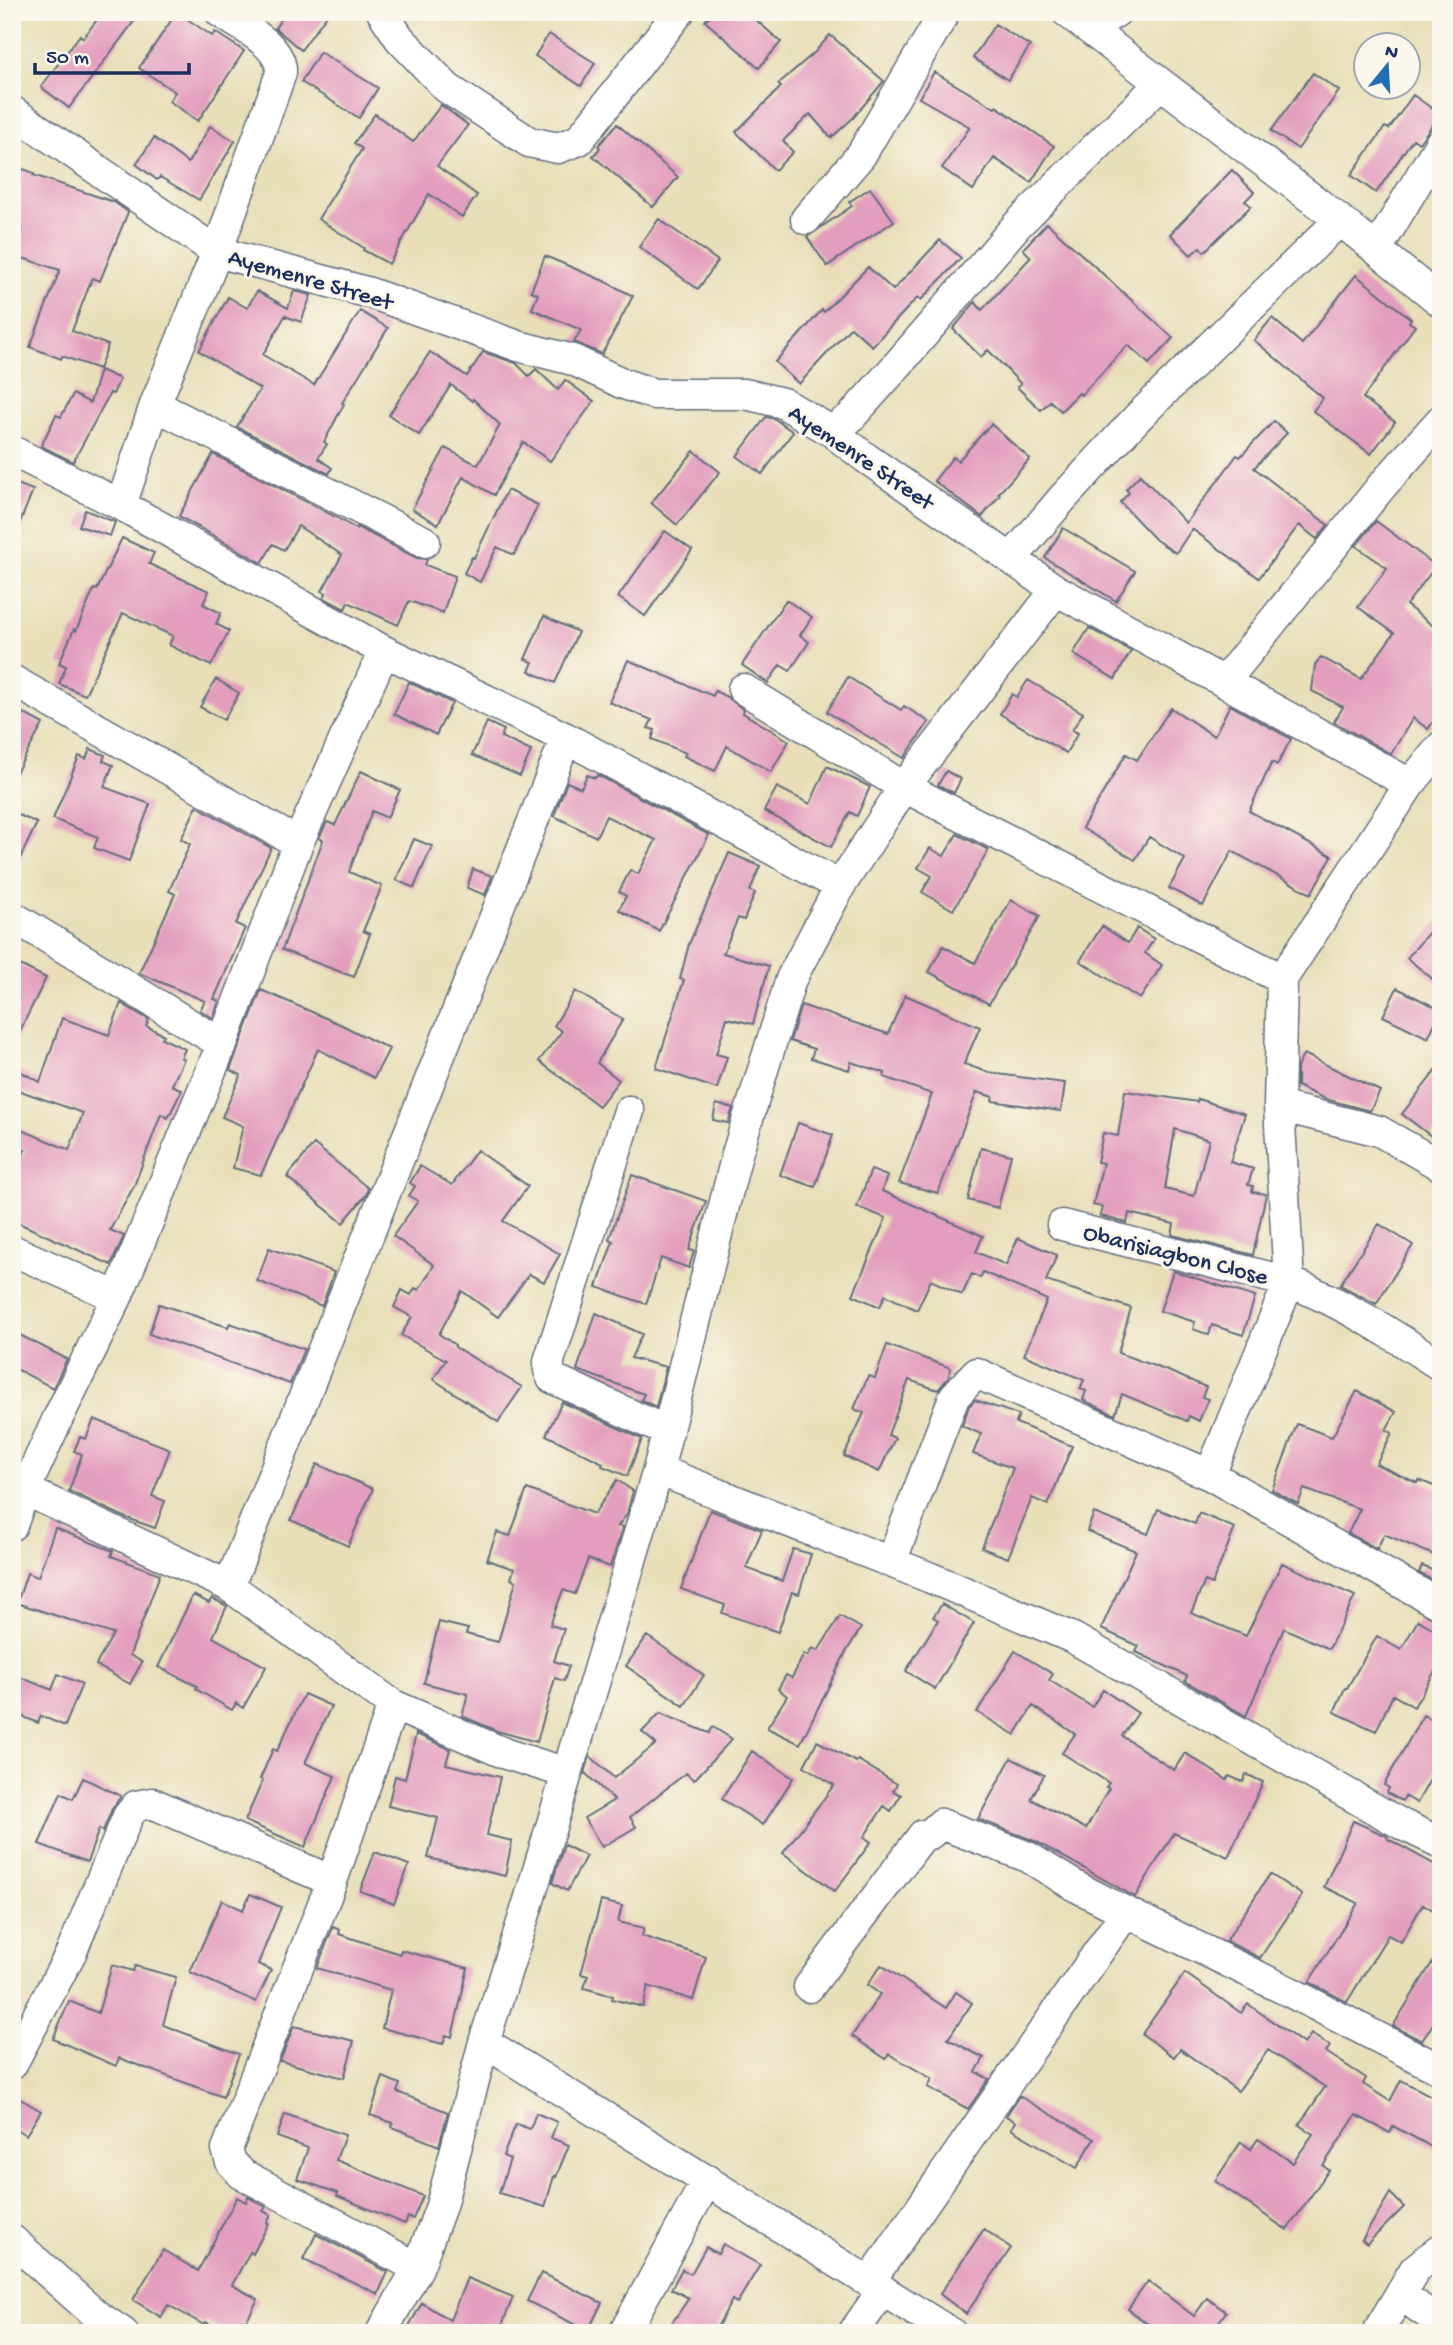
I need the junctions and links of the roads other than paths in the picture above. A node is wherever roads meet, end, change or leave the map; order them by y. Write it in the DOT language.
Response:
graph roads {
  1 [pos="220,12"];
  2 [pos="382,12"];
  3 [pos="679,12"];
  4 [pos="945,12"];
  5 [pos="1116,12"];
  6 [pos="1079,20"];
  7 [pos="1160,84"];
  8 [pos="12,111"];
  9 [pos="1441,142"];
  10 [pos="806,219"];
  11 [pos="1340,220"];
  12 [pos="1377,249"];
  13 [pos="217,252"];
  14 [pos="1441,302"];
  15 [pos="155,405"];
  16 [pos="1441,420"];
  17 [pos="831,430"];
  18 [pos="12,451"];
  19 [pos="121,505"];
  20 [pos="425,542"];
  21 [pos="1012,558"];
  22 [pos="1056,590"];
  23 [pos="384,651"];
  24 [pos="12,680"];
  25 [pos="1224,682"];
  26 [pos="743,689"];
  27 [pos="566,738"];
  28 [pos="1441,747"];
  29 [pos="1410,784"];
  30 [pos="904,787"];
  31 [pos="298,843"];
  32 [pos="840,886"];
  33 [pos="12,916"];
  34 [pos="1282,979"];
  35 [pos="222,1044"];
  36 [pos="1279,1107"];
  37 [pos="629,1111"];
  38 [pos="1441,1166"];
  39 [pos="1062,1225"];
  40 [pos="12,1250"];
  41 [pos="1289,1282"];
  42 [pos="117,1297"];
  43 [pos="1441,1366"];
  44 [pos="668,1432"];
  45 [pos="658,1470"];
  46 [pos="1210,1475"];
  47 [pos="19,1487"];
  48 [pos="12,1525"];
  49 [pos="891,1562"];
  50 [pos="229,1586"];
  51 [pos="1441,1605"];
  52 [pos="393,1705"];
  53 [pos="568,1773"];
  54 [pos="1441,1843"];
  55 [pos="332,1881"];
  56 [pos="1126,1912"];
  57 [pos="809,1987"];
  58 [pos="484,2042"];
  59 [pos="12,2064"];
  60 [pos="1441,2070"];
  61 [pos="706,2180"];
  62 [pos="12,2240"];
  63 [pos="1441,2249"];
  64 [pos="418,2268"];
  65 [pos="876,2286"];
  66 [pos="1401,2295"];
  67 [pos="1441,2323"];
  68 [pos="123,2333"];
  69 [pos="382,2333"];
  70 [pos="624,2333"];
  71 [pos="853,2333"];
  72 [pos="951,2333"];
  73 [pos="1377,2333"];
  1 -- 13 [label="street"];
  2 -- 3 [label="street"];
  4 -- 10 [label="street"];
  5 -- 6 [label="street"];
  6 -- 7 [label="street"];
  7 -- 11 [label="street"];
  7 -- 17 [label="street"];
  8 -- 13 [label="street, Ayemenre Street"];
  9 -- 12 [label="street"];
  11 -- 12 [label="street"];
  11 -- 21 [label="street"];
  12 -- 14 [label="street"];
  13 -- 15 [label="street"];
  13 -- 17 [label="street, Ayemenre Street"];
  15 -- 19 [label="street"];
  15 -- 20 [label="street"];
  16 -- 25 [label="street"];
  17 -- 21 [label="street, Ayemenre Street"];
  18 -- 19 [label="street"];
  19 -- 23 [label="street"];
  21 -- 22 [label="street, Ayemenre Street"];
  22 -- 25 [label="street, Ayemenre Street"];
  22 -- 30 [label="street"];
  23 -- 27 [label="street"];
  23 -- 31 [label="street"];
  24 -- 31 [label="street"];
  25 -- 29 [label="street, Ayemenre Street"];
  26 -- 30 [label="street"];
  27 -- 32 [label="street"];
  27 -- 50 [label="street"];
  28 -- 29 [label="street"];
  29 -- 34 [label="street"];
  30 -- 32 [label="street"];
  30 -- 34 [label="street"];
  31 -- 35 [label="street"];
  32 -- 44 [label="street"];
  33 -- 35 [label="street"];
  34 -- 36 [label="street"];
  35 -- 42 [label="street"];
  36 -- 38 [label="street"];
  36 -- 41 [label="street"];
  37 -- 44 [label="street"];
  39 -- 41 [label="street, Obarisiagbon Close"];
  40 -- 42 [label="street"];
  41 -- 43 [label="street, Obarisiagbon Close"];
  41 -- 46 [label="street"];
  42 -- 47 [label="street"];
  44 -- 45 [label="street"];
  45 -- 49 [label="street"];
  45 -- 53 [label="street"];
  46 -- 49 [label="street"];
  46 -- 51 [label="street"];
  47 -- 48 [label="street"];
  47 -- 50 [label="street"];
  49 -- 54 [label="street"];
  50 -- 52 [label="street"];
  52 -- 53 [label="street"];
  52 -- 55 [label="street"];
  53 -- 58 [label="street"];
  55 -- 59 [label="street"];
  55 -- 64 [label="street"];
  56 -- 57 [label="street"];
  56 -- 60 [label="street"];
  56 -- 65 [label="street"];
  58 -- 61 [label="street"];
  58 -- 64 [label="street"];
  61 -- 65 [label="street"];
  61 -- 70 [label="street"];
  62 -- 68 [label="street"];
  63 -- 66 [label="street"];
  64 -- 69 [label="street"];
  65 -- 71 [label="street"];
  65 -- 72 [label="street"];
  66 -- 67 [label="street"];
  66 -- 73 [label="street"];
}
